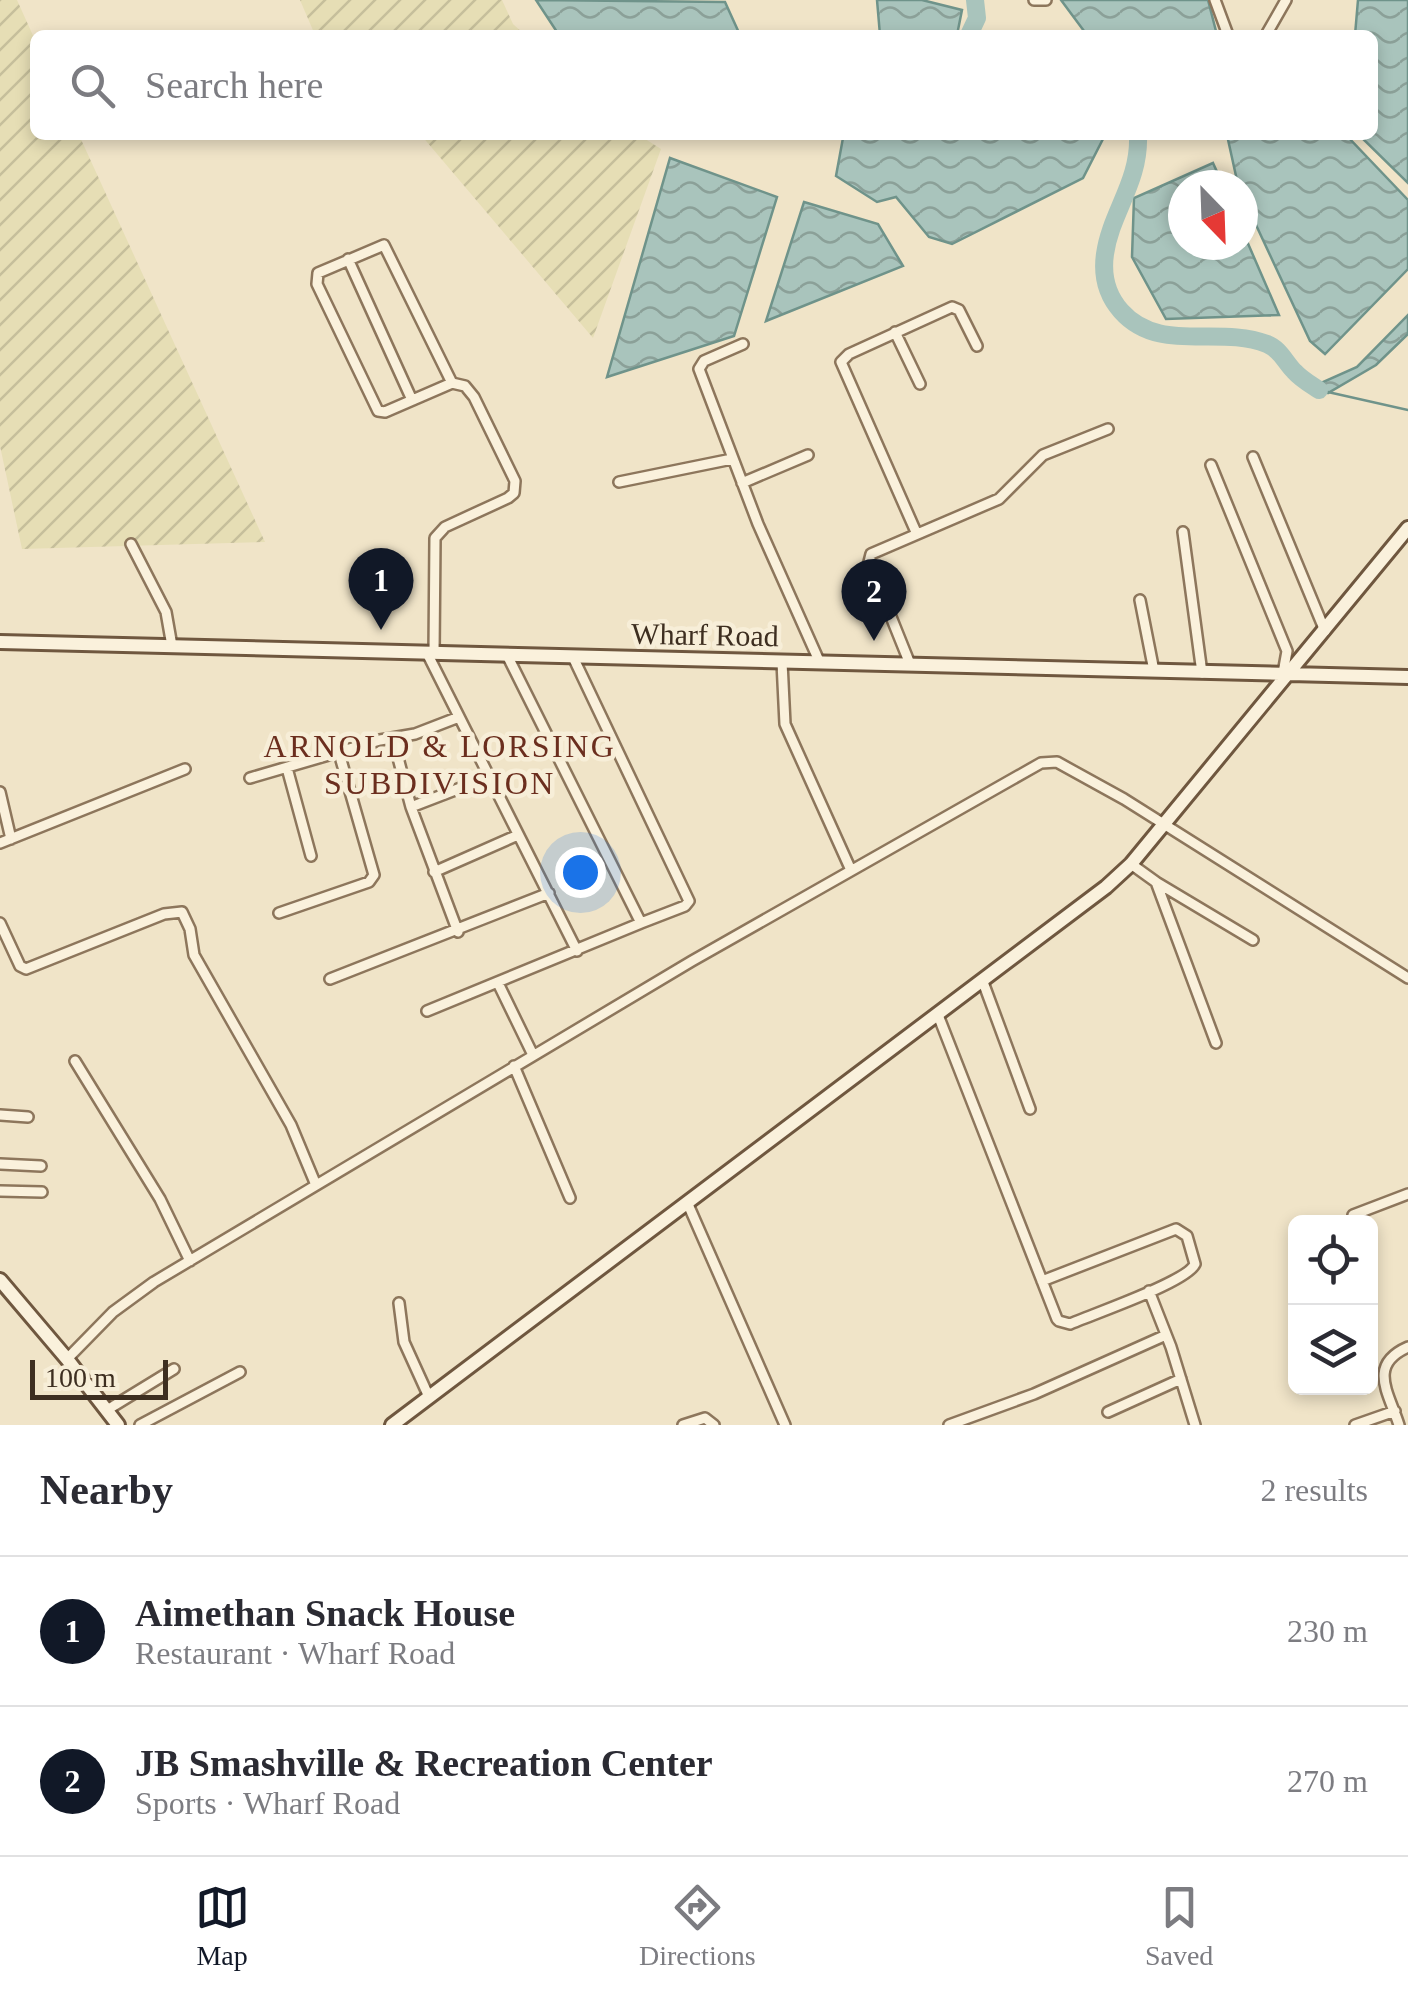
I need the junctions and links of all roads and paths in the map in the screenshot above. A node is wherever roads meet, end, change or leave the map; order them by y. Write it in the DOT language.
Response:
graph roads {
  1 [pos="1034,0"];
  2 [pos="1046,0"];
  3 [pos="1216,0"];
  4 [pos="1286,0"];
  5 [pos="1226,30"];
  6 [pos="1269,30"];
  7 [pos="348,258"];
  8 [pos="895,332"];
  9 [pos="743,344"];
  10 [pos="977,346"];
  11 [pos="452,383"];
  12 [pos="920,384"];
  13 [pos="412,400"];
  14 [pos="1108,429"];
  15 [pos="808,455"];
  16 [pos="732,458"];
  17 [pos="1253,458"];
  18 [pos="1211,465"];
  19 [pos="618,482"];
  20 [pos="742,483"];
  21 [pos="1408,528"];
  22 [pos="916,532"];
  23 [pos="1183,532"];
  24 [pos="131,544"];
  25 [pos="1140,600"];
  26 [pos="1325,631"];
  27 [pos="0,642"];
  28 [pos="172,646"];
  29 [pos="430,653"];
  30 [pos="508,655"];
  31 [pos="573,657"];
  32 [pos="782,662"];
  33 [pos="820,663"];
  34 [pos="910,664"];
  35 [pos="1154,671"];
  36 [pos="1202,673"];
  37 [pos="1287,674"];
  38 [pos="1408,677"];
  39 [pos="460,717"];
  40 [pos="404,737"];
  41 [pos="339,753"];
  42 [pos="287,768"];
  43 [pos="184,769"];
  44 [pos="489,777"];
  45 [pos="250,778"];
  46 [pos="0,792"];
  47 [pos="411,807"];
  48 [pos="1164,823"];
  49 [pos="518,835"];
  50 [pos="5,841"];
  51 [pos="311,856"];
  52 [pos="1131,864"];
  53 [pos="850,868"];
  54 [pos="434,872"];
  55 [pos="1156,882"];
  56 [pos="549,894"];
  57 [pos="279,913"];
  58 [pos="0,923"];
  59 [pos="641,923"];
  60 [pos="458,932"];
  61 [pos="1253,940"];
  62 [pos="577,951"];
  63 [pos="1408,978"];
  64 [pos="330,979"];
  65 [pos="983,982"];
  66 [pos="498,983"];
  67 [pos="428,1012"];
  68 [pos="938,1015"];
  69 [pos="1216,1042"];
  70 [pos="533,1055"];
  71 [pos="75,1060"];
  72 [pos="514,1066"];
  73 [pos="1030,1110"];
  74 [pos="0,1115"];
  75 [pos="28,1116"];
  76 [pos="0,1164"];
  77 [pos="41,1166"];
  78 [pos="316,1186"];
  79 [pos="0,1191"];
  80 [pos="42,1192"];
  81 [pos="1408,1194"];
  82 [pos="570,1198"];
  83 [pos="687,1202"];
  84 [pos="1353,1215"];
  85 [pos="190,1261"];
  86 [pos="0,1280"];
  87 [pos="1042,1281"];
  88 [pos="1149,1291"];
  89 [pos="399,1303"];
  90 [pos="1166,1335"];
  91 [pos="1408,1347"];
  92 [pos="68,1359"];
  93 [pos="174,1370"];
  94 [pos="240,1372"];
  95 [pos="1181,1379"];
  96 [pos="429,1397"];
  97 [pos="106,1410"];
  98 [pos="1395,1411"];
  99 [pos="1108,1412"];
  100 [pos="118,1425"];
  101 [pos="140,1425"];
  102 [pos="392,1425"];
  103 [pos="683,1425"];
  104 [pos="714,1425"];
  105 [pos="784,1425"];
  106 [pos="948,1425"];
  107 [pos="1195,1425"];
  108 [pos="1355,1425"];
  109 [pos="1399,1425"];
  1 -- 2 [label="street"];
  3 -- 5 [label="street"];
  4 -- 6 [label="street"];
  7 -- 11 [label="street"];
  7 -- 13 [label="street"];
  7 -- 13 [label="street"];
  8 -- 10 [label="street"];
  8 -- 12 [label="street"];
  8 -- 22 [label="street"];
  9 -- 16 [label="street"];
  11 -- 13 [label="street"];
  11 -- 29 [label="street"];
  14 -- 22 [label="street"];
  15 -- 20 [label="street"];
  16 -- 19 [label="street"];
  16 -- 20 [label="street"];
  17 -- 26 [label="street"];
  18 -- 37 [label="street"];
  20 -- 33 [label="street"];
  21 -- 26 [label="street"];
  22 -- 34 [label="street"];
  23 -- 36 [label="street"];
  24 -- 28 [label="street"];
  25 -- 35 [label="street"];
  26 -- 37 [label="street"];
  27 -- 28 [label="street, Wharf Road"];
  28 -- 29 [label="street, Wharf Road"];
  29 -- 30 [label="street, Wharf Road"];
  29 -- 39 [label="street"];
  30 -- 31 [label="street, Wharf Road"];
  30 -- 59 [label="street"];
  31 -- 32 [label="street, Wharf Road"];
  31 -- 59 [label="street"];
  32 -- 33 [label="street, Wharf Road"];
  32 -- 53 [label="street"];
  33 -- 34 [label="street, Wharf Road"];
  34 -- 35 [label="street, Wharf Road"];
  35 -- 36 [label="street, Wharf Road"];
  36 -- 37 [label="street, Wharf Road"];
  37 -- 38 [label="street, Wharf Road"];
  37 -- 48 [label="street"];
  39 -- 40 [label="street"];
  39 -- 44 [label="street"];
  40 -- 41 [label="street"];
  40 -- 47 [label="street"];
  41 -- 42 [label="street"];
  41 -- 57 [label="street"];
  42 -- 45 [label="street"];
  42 -- 51 [label="street"];
  43 -- 50 [label="street"];
  44 -- 47 [label="street"];
  44 -- 49 [label="street"];
  46 -- 50 [label="street"];
  47 -- 54 [label="street"];
  48 -- 52 [label="street"];
  48 -- 53 [label="street"];
  48 -- 63 [label="street"];
  49 -- 54 [label="street"];
  49 -- 56 [label="street"];
  52 -- 55 [label="street"];
  52 -- 65 [label="street"];
  53 -- 70 [label="street"];
  54 -- 60 [label="street"];
  55 -- 61 [label="street"];
  55 -- 69 [label="street"];
  56 -- 60 [label="street"];
  56 -- 62 [label="street"];
  58 -- 78 [label="street"];
  59 -- 62 [label="street"];
  60 -- 64 [label="street"];
  62 -- 66 [label="street"];
  65 -- 68 [label="street"];
  65 -- 73 [label="street"];
  66 -- 67 [label="street"];
  66 -- 70 [label="street"];
  68 -- 83 [label="street"];
  68 -- 87 [label="street"];
  70 -- 72 [label="street"];
  71 -- 85 [label="street"];
  72 -- 78 [label="street"];
  72 -- 82 [label="street"];
  74 -- 75 [label="street"];
  76 -- 77 [label="street"];
  78 -- 85 [label="street"];
  79 -- 80 [label="street"];
  81 -- 84 [label="street"];
  83 -- 96 [label="street"];
  83 -- 105 [label="street"];
  85 -- 92 [label="street"];
  86 -- 92 [label="street"];
  87 -- 88 [label="street"];
  87 -- 88 [label="street"];
  88 -- 90 [label="street"];
  89 -- 96 [label="street"];
  90 -- 95 [label="street"];
  90 -- 106 [label="street"];
  91 -- 98 [label="street"];
  92 -- 97 [label="street"];
  93 -- 97 [label="street"];
  94 -- 101 [label="street"];
  95 -- 99 [label="street"];
  95 -- 107 [label="street"];
  96 -- 102 [label="street"];
  97 -- 100 [label="street"];
  98 -- 108 [label="street"];
  98 -- 109 [label="street"];
  103 -- 104 [label="street"];
}
